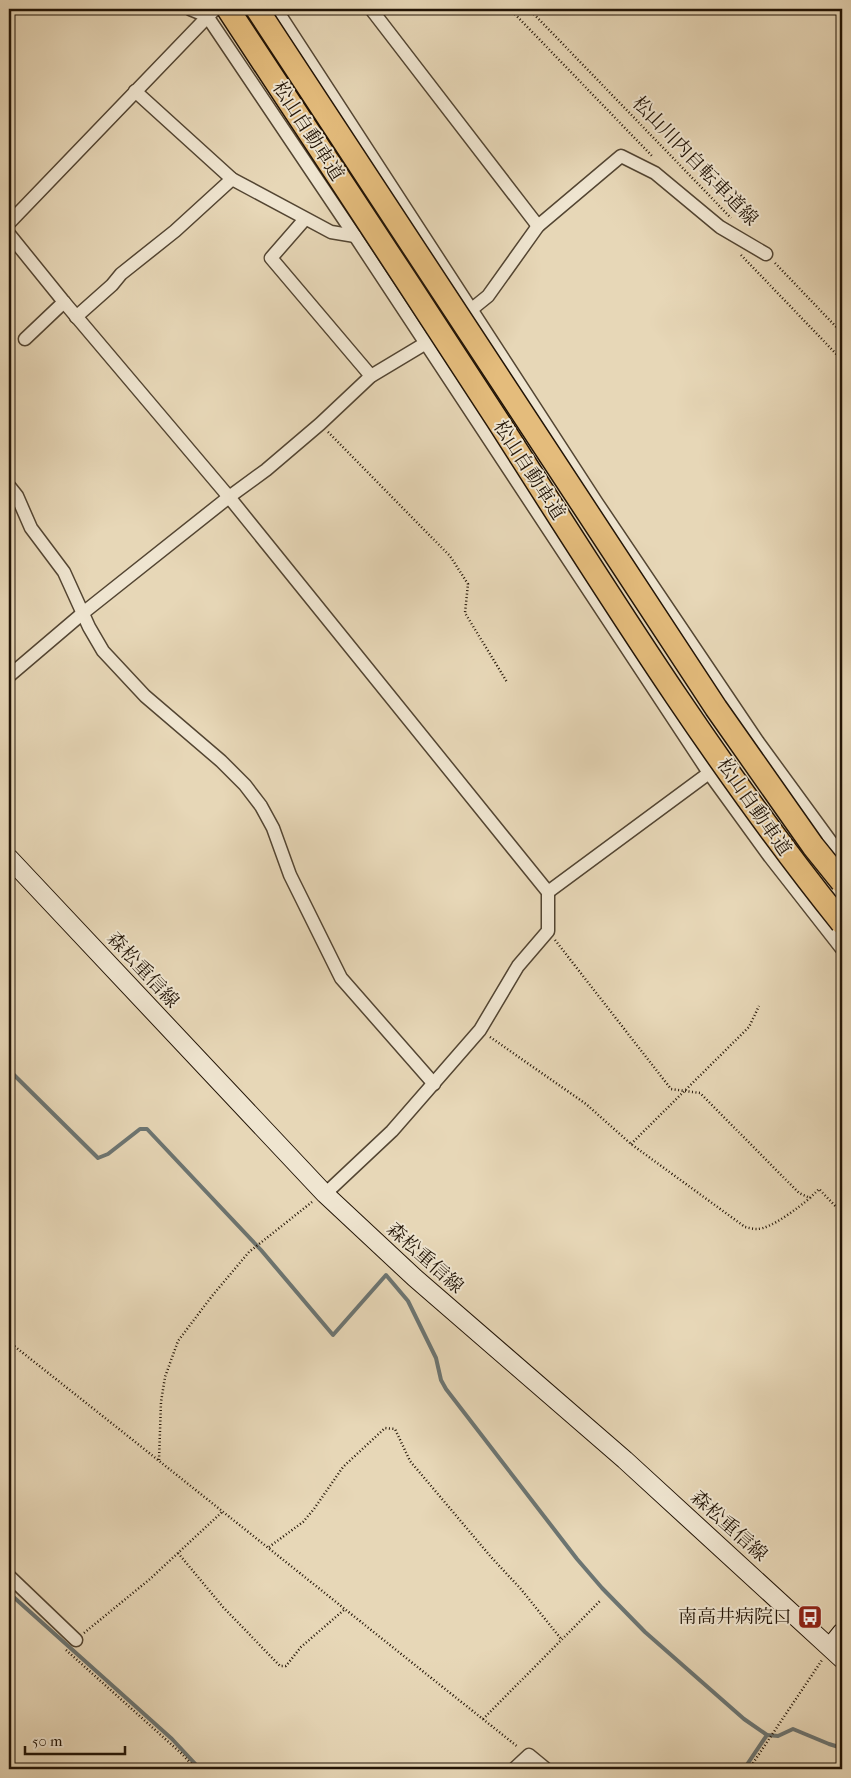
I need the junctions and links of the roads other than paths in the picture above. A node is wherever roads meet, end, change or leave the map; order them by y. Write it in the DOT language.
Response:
graph roads {
  1 [pos="190,9"];
  2 [pos="257,9"];
  3 [pos="276,9"];
  4 [pos="371,9"];
  5 [pos="216,11"];
  6 [pos="135,91"];
  7 [pos="232,179"];
  8 [pos="305,219"];
  9 [pos="9,224"];
  10 [pos="538,226"];
  11 [pos="9,234"];
  12 [pos="355,236"];
  13 [pos="766,254"];
  14 [pos="64,302"];
  15 [pos="473,310"];
  16 [pos="76,317"];
  17 [pos="25,339"];
  18 [pos="425,344"];
  19 [pos="371,376"];
  20 [pos="9,486"];
  21 [pos="229,497"];
  22 [pos="83,613"];
  23 [pos="9,676"];
  24 [pos="709,773"];
  25 [pos="842,857"];
  26 [pos="9,860"];
  27 [pos="842,882"];
  28 [pos="548,892"];
  29 [pos="842,923"];
  30 [pos="842,949"];
  31 [pos="434,1084"];
  32 [pos="325,1194"];
  33 [pos="9,1576"];
  34 [pos="842,1632"];
  35 [pos="76,1640"];
  36 [pos="836,1653"];
  37 [pos="514,1769"];
  38 [pos="546,1769"];
  1 -- 5 [label="street"];
  2 -- 27 [label="highway, 松山自動車道, bridge"];
  3 -- 15 [label="street"];
  4 -- 10 [label="street"];
  5 -- 6 [label="street"];
  5 -- 12 [label="street"];
  5 -- 29 [label="highway, 松山自動車道, bridge"];
  6 -- 7 [label="street"];
  6 -- 9 [label="street"];
  7 -- 8 [label="street"];
  7 -- 16 [label="street"];
  8 -- 12 [label="street"];
  8 -- 19 [label="street"];
  10 -- 13 [label="street"];
  10 -- 15 [label="street"];
  11 -- 14 [label="street"];
  12 -- 18 [label="street"];
  14 -- 16 [label="street"];
  14 -- 17 [label="street"];
  15 -- 18 [label="street"];
  15 -- 25 [label="street"];
  16 -- 21 [label="street"];
  18 -- 19 [label="street"];
  18 -- 24 [label="street"];
  19 -- 21 [label="street"];
  20 -- 22 [label="street"];
  21 -- 22 [label="street"];
  21 -- 28 [label="street"];
  22 -- 23 [label="street"];
  22 -- 31 [label="street"];
  24 -- 28 [label="street"];
  24 -- 30 [label="street"];
  26 -- 32 [label="main road, 森松重信線"];
  28 -- 31 [label="street"];
  31 -- 32 [label="street"];
  32 -- 36 [label="main road, 森松重信線"];
  33 -- 35 [label="street"];
  34 -- 36 [label="main road"];
  37 -- 38 [label="street"];
}
